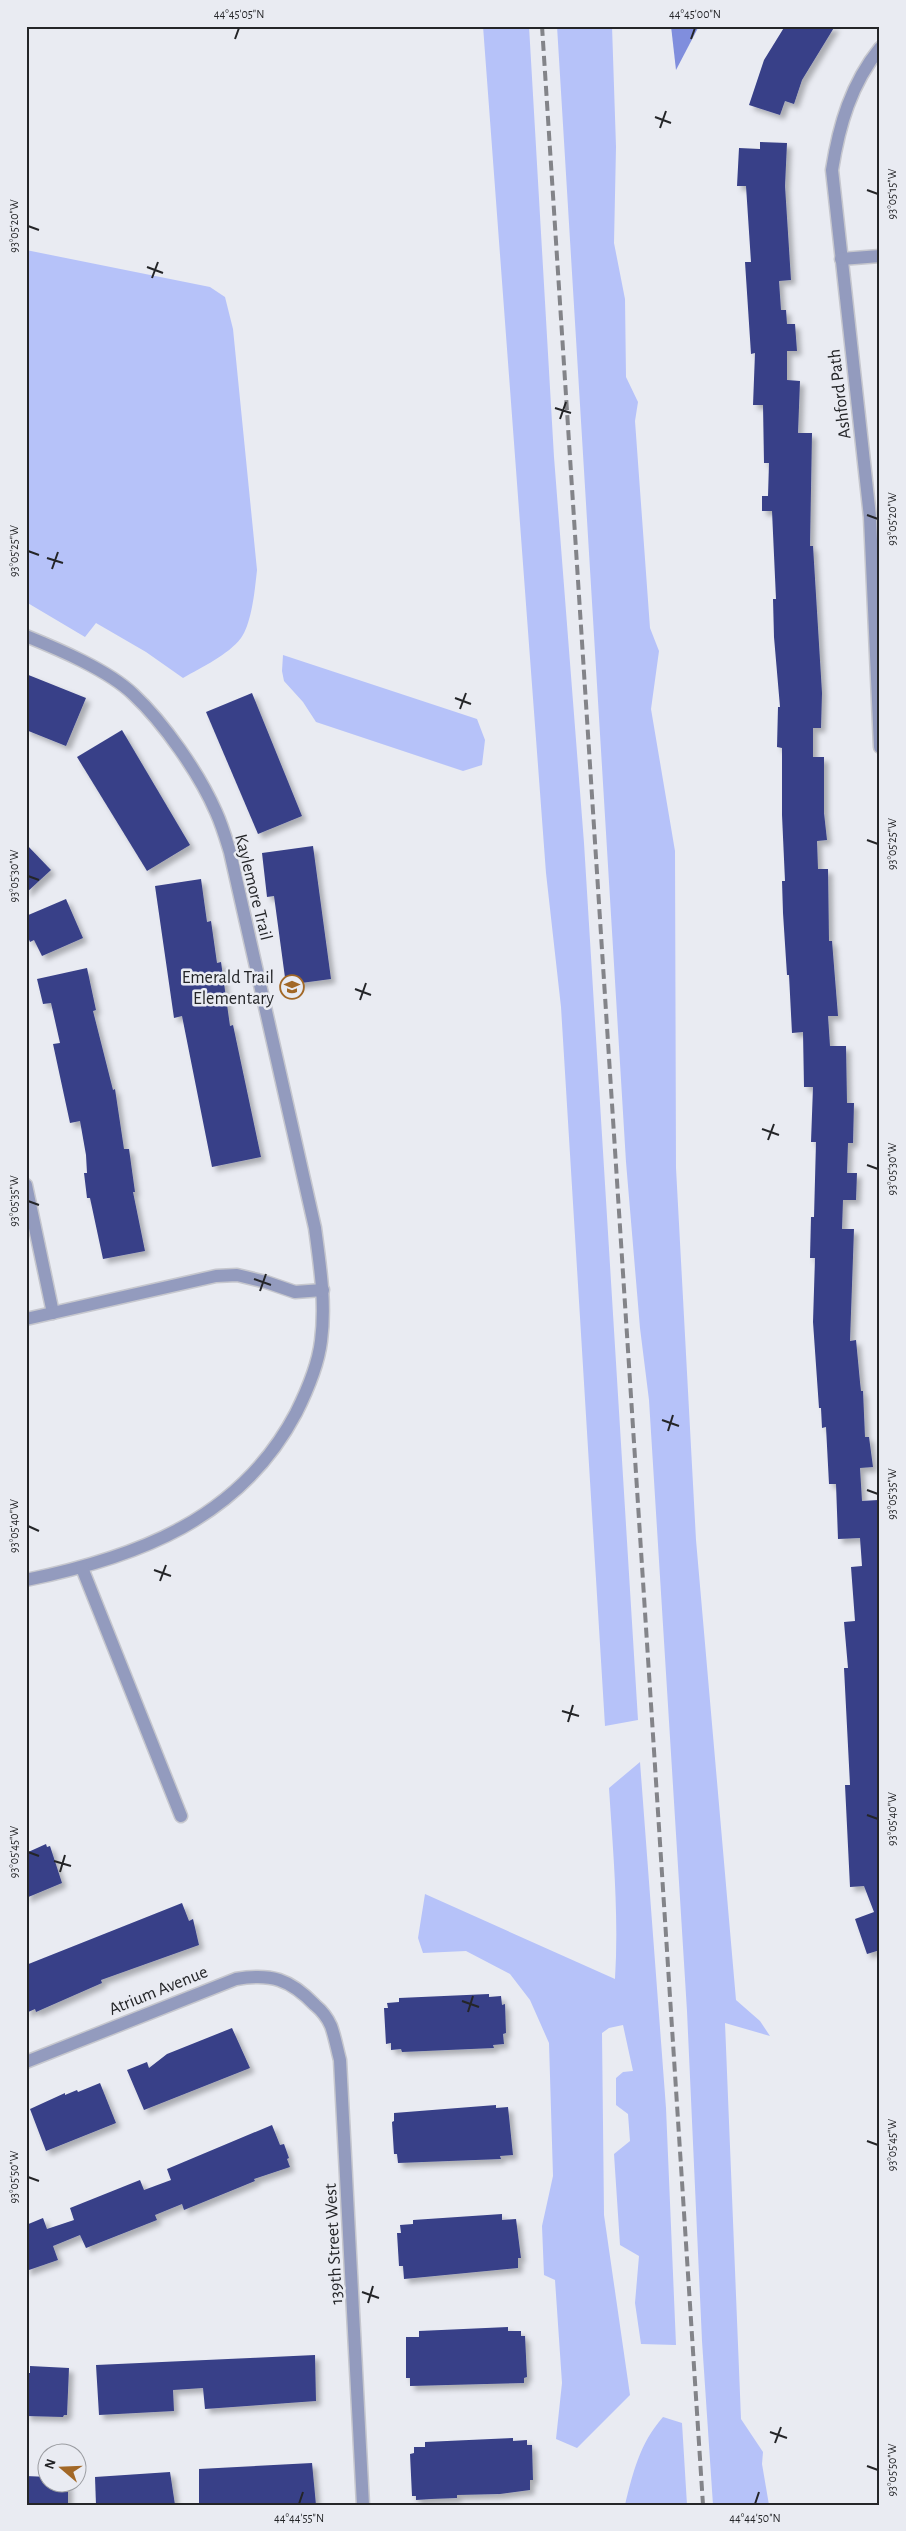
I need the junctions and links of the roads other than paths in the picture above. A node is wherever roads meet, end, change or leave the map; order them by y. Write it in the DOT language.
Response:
graph roads {
  1 [pos="880,48"];
  2 [pos="880,256"];
  3 [pos="841,259"];
  4 [pos="877,567"];
  5 [pos="26,636"];
  6 [pos="880,746"];
  7 [pos="26,1185"];
  8 [pos="323,1290"];
  9 [pos="53,1313"];
  10 [pos="26,1319"];
  11 [pos="82,1568"];
  12 [pos="26,1580"];
  13 [pos="181,1816"];
  14 [pos="303,1993"];
  15 [pos="26,2062"];
  16 [pos="363,2505"];
  1 -- 3 [label="street, Ashford Path"];
  2 -- 3 [label="street"];
  3 -- 4 [label="street, Ashford Path"];
  4 -- 6 [label="street, Ashford Path"];
  5 -- 8 [label="street, Kaylemore Trail"];
  7 -- 9 [label="street"];
  8 -- 9 [label="street"];
  8 -- 11 [label="street, Kaylemore Trail"];
  9 -- 10 [label="street"];
  11 -- 12 [label="street, Kaylemore Trail"];
  11 -- 13 [label="street"];
  14 -- 15 [label="street, Atrium Avenue"];
  14 -- 16 [label="street, 139th Street West"];
}
